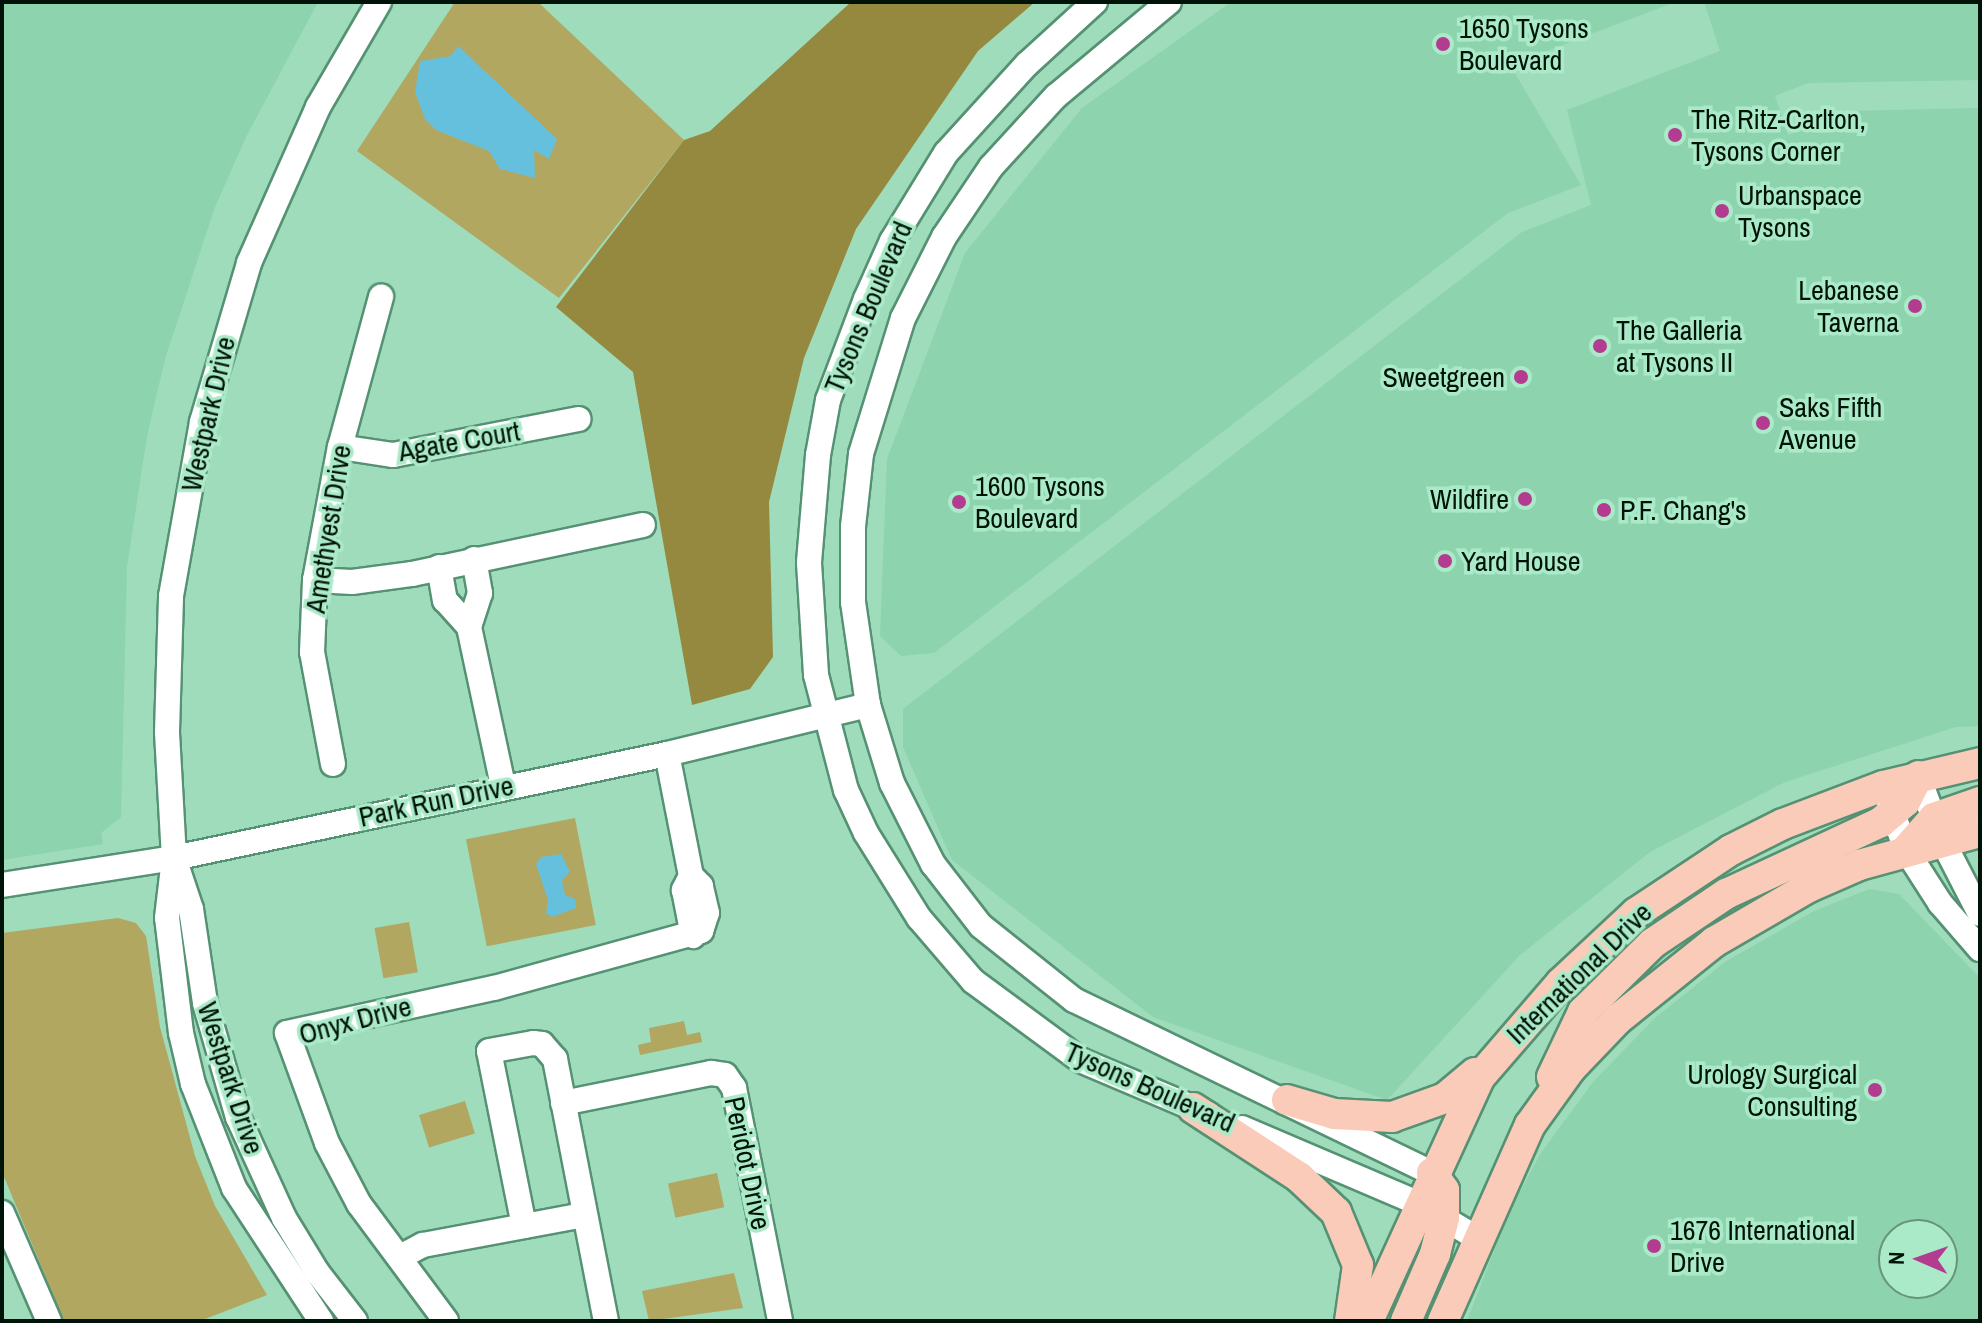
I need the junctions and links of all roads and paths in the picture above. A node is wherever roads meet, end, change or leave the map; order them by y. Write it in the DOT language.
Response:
graph roads {
  1 [pos="379,2"];
  2 [pos="1095,2"];
  3 [pos="1169,2"];
  4 [pos="381,297"];
  5 [pos="579,419"];
  6 [pos="340,447"];
  7 [pos="643,525"];
  8 [pos="474,559"];
  9 [pos="439,567"];
  10 [pos="315,580"];
  11 [pos="469,627"];
  12 [pos="868,705"];
  13 [pos="824,717"];
  14 [pos="667,754"];
  15 [pos="1980,763"];
  16 [pos="333,764"];
  17 [pos="1918,776"];
  18 [pos="503,786"];
  19 [pos="1888,800"];
  20 [pos="1980,802"];
  21 [pos="1938,829"];
  22 [pos="1980,832"];
  23 [pos="1906,850"];
  24 [pos="174,858"];
  25 [pos="2,885"];
  26 [pos="1980,914"];
  27 [pos="1980,949"];
  28 [pos="1497,1053"];
  29 [pos="1287,1100"];
  30 [pos="563,1103"];
  31 [pos="1542,1107"];
  32 [pos="1193,1108"];
  33 [pos="1432,1173"];
  34 [pos="1431,1210"];
  35 [pos="2,1213"];
  36 [pos="584,1215"];
  37 [pos="524,1226"];
  38 [pos="1477,1238"];
  39 [pos="400,1257"];
  40 [pos="49,1321"];
  41 [pos="321,1321"];
  42 [pos="355,1321"];
  43 [pos="446,1321"];
  44 [pos="606,1321"];
  45 [pos="780,1321"];
  46 [pos="1350,1321"];
  47 [pos="1368,1321"];
  48 [pos="1406,1321"];
  49 [pos="1443,1321"];
  1 -- 24 [label="street, Westpark Drive"];
  2 -- 13 [label="street, Tysons Boulevard"];
  3 -- 12 [label="street, Tysons Boulevard"];
  4 -- 6 [label="street, Amethyest Drive"];
  5 -- 6 [label="street, Agate Court"];
  6 -- 10 [label="street, Amethyest Drive"];
  7 -- 8 [label="street"];
  8 -- 9 [label="street"];
  8 -- 11 [label="street"];
  9 -- 10 [label="street"];
  9 -- 11 [label="street"];
  10 -- 16 [label="street, Amethyest Drive"];
  11 -- 18 [label="street"];
  12 -- 13 [label="street, Park Run Drive"];
  12 -- 29 [label="street, Tysons Boulevard"];
  13 -- 14 [label="street, Park Run Drive"];
  13 -- 32 [label="street, Tysons Boulevard"];
  14 -- 18 [label="street, Park Run Drive"];
  14 -- 39 [label="street, Onyx Drive"];
  15 -- 17 [label="main road, International Drive"];
  17 -- 19 [label="main road, International Drive"];
  17 -- 21 [label="street"];
  18 -- 24 [label="street, Park Run Drive"];
  19 -- 23 [label="street"];
  19 -- 28 [label="main road, International Drive"];
  19 -- 31 [label="main road"];
  20 -- 21 [label="main road"];
  21 -- 22 [label="main road"];
  21 -- 23 [label="main road"];
  21 -- 26 [label="street"];
  23 -- 27 [label="street"];
  23 -- 31 [label="main road"];
  24 -- 25 [label="street, Park Run Drive"];
  24 -- 41 [label="street, Westpark Drive"];
  24 -- 42 [label="street, Westpark Drive"];
  28 -- 29 [label="main road"];
  28 -- 33 [label="main road, International Drive"];
  29 -- 33 [label="street, Tysons Boulevard"];
  30 -- 36 [label="street"];
  30 -- 37 [label="street"];
  30 -- 45 [label="street, Peridot Drive"];
  31 -- 38 [label="main road"];
  32 -- 34 [label="street, Tysons Boulevard"];
  32 -- 46 [label="main road"];
  33 -- 34 [label="main road"];
  34 -- 38 [label="street, Tysons Boulevard"];
  34 -- 47 [label="main road"];
  34 -- 48 [label="main road"];
  35 -- 40 [label="street"];
  36 -- 37 [label="street"];
  36 -- 44 [label="street"];
  37 -- 39 [label="street"];
  38 -- 49 [label="main road"];
  39 -- 43 [label="street, Onyx Drive"];
}
